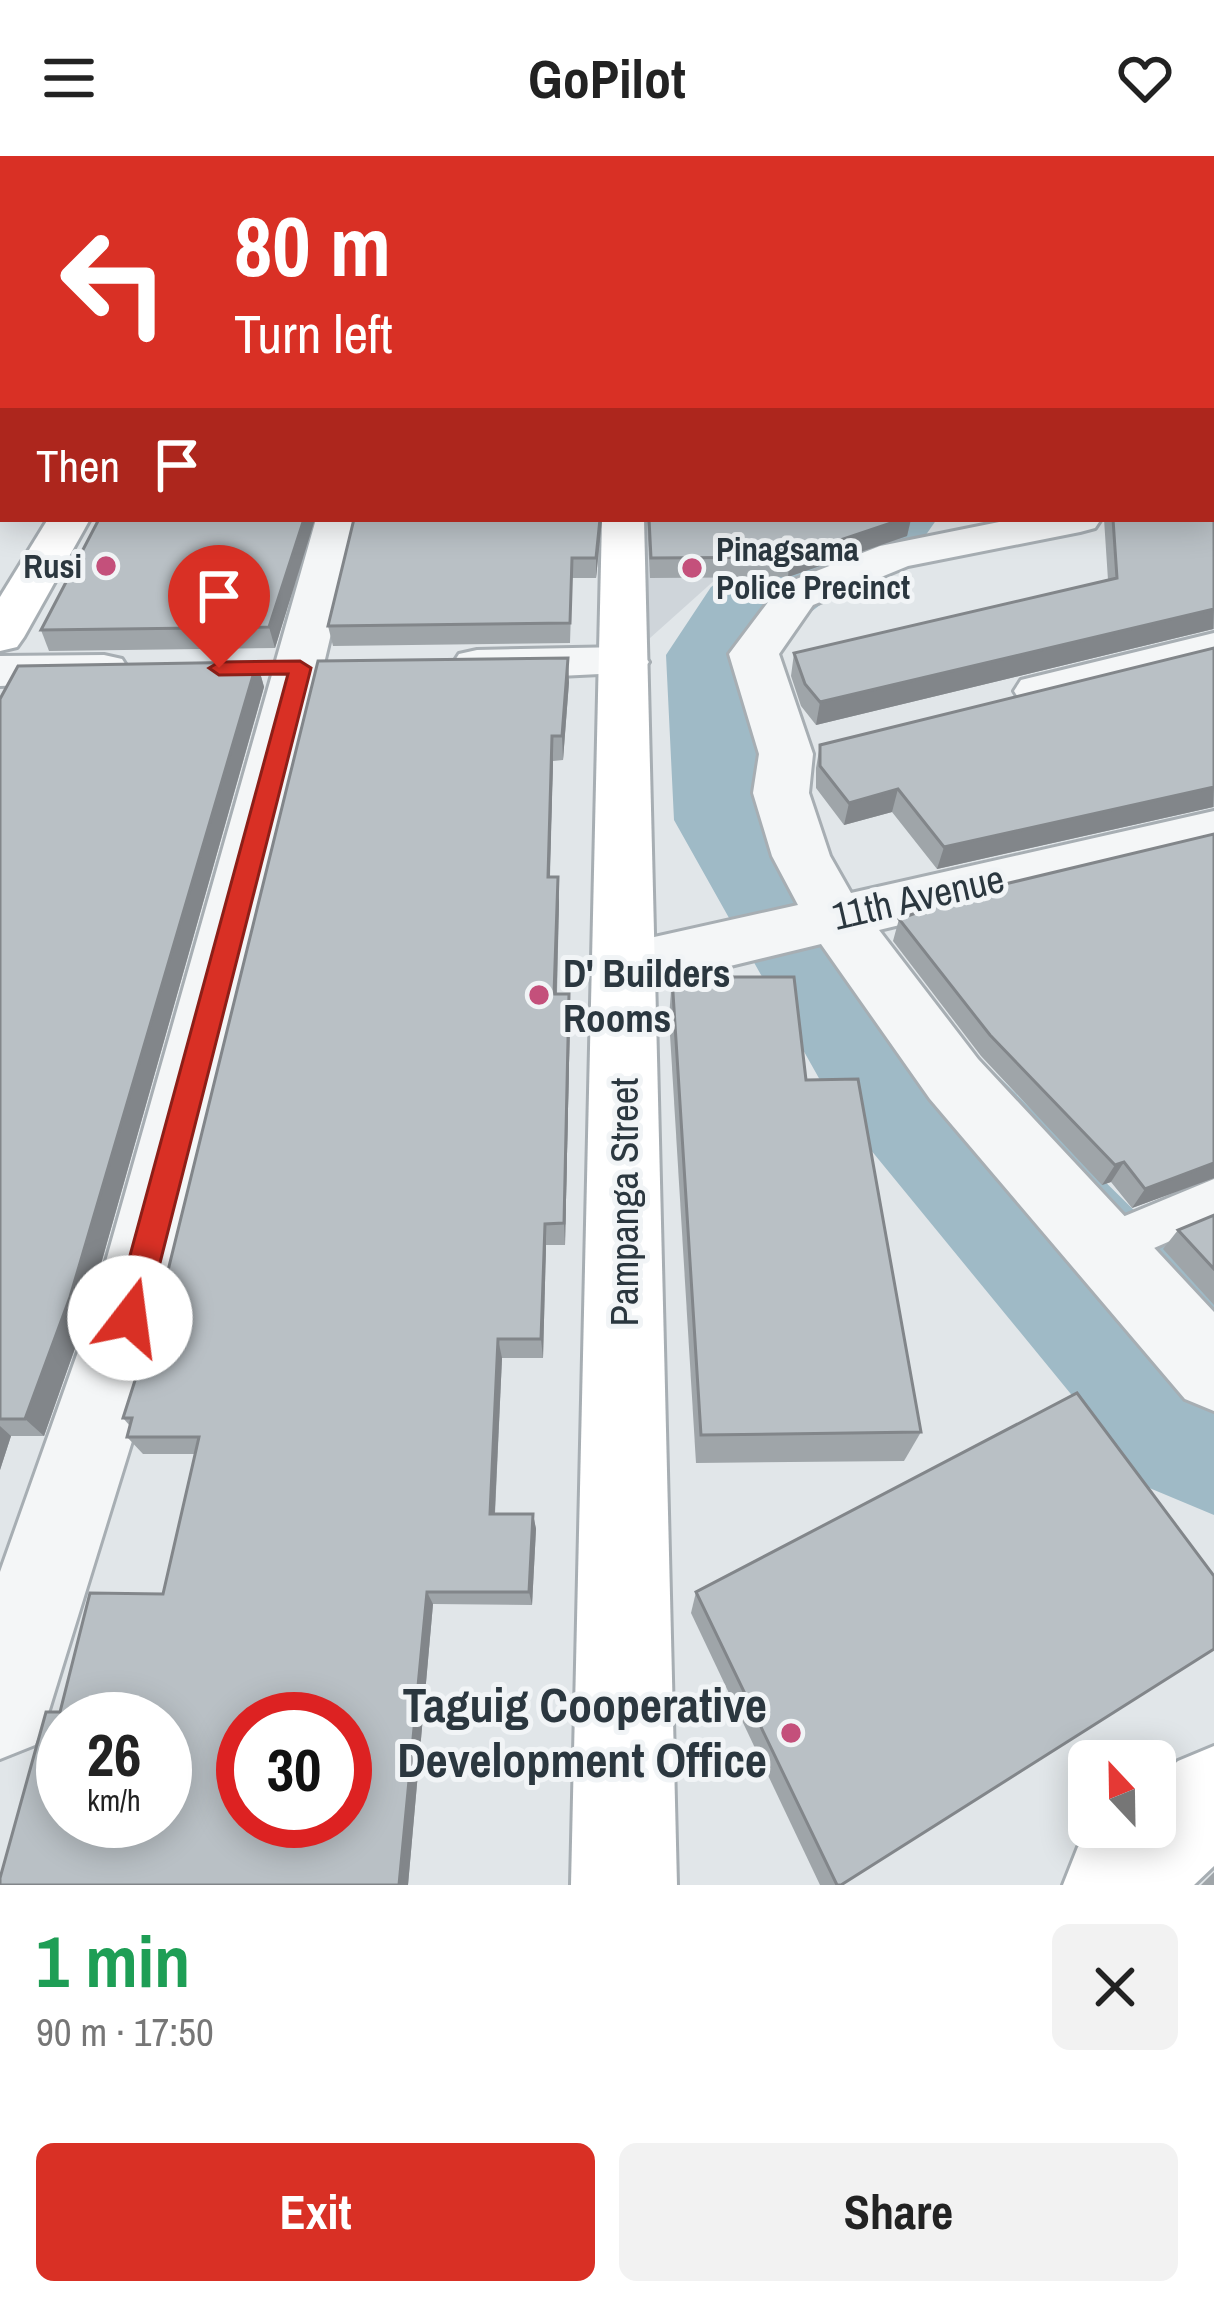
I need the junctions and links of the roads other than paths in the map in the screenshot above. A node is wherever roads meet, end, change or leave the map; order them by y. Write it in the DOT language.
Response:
graph roads {
  1 [pos="67,522"];
  2 [pos="336,522"];
  3 [pos="623,522"];
  4 [pos="1056,522"];
  5 [pos="0,637"];
  6 [pos="1214,648"];
  7 [pos="624,662"];
  8 [pos="439,665"];
  9 [pos="145,669"];
  10 [pos="0,671"];
  11 [pos="988,704"];
  12 [pos="1214,830"];
  13 [pos="834,916"];
  14 [pos="623,968"];
  15 [pos="1214,1200"];
  16 [pos="1101,1250"];
  17 [pos="1214,1372"];
  18 [pos="0,1710"];
  19 [pos="1214,1797"];
  20 [pos="624,1885"];
  21 [pos="1116,1885"];
  1 -- 5 [label="street"];
  2 -- 18 [label="street"];
  3 -- 7 [label="street, Pampanga Street"];
  4 -- 13 [label="street"];
  6 -- 11 [label="street"];
  7 -- 8 [label="street"];
  7 -- 14 [label="street, Pampanga Street"];
  9 -- 10 [label="street"];
  12 -- 13 [label="street, 11th Avenue"];
  13 -- 14 [label="street, 11th Avenue"];
  13 -- 16 [label="street"];
  14 -- 20 [label="street, Pampanga Street"];
  15 -- 16 [label="lane"];
  16 -- 17 [label="street"];
  19 -- 21 [label="street"];
}
